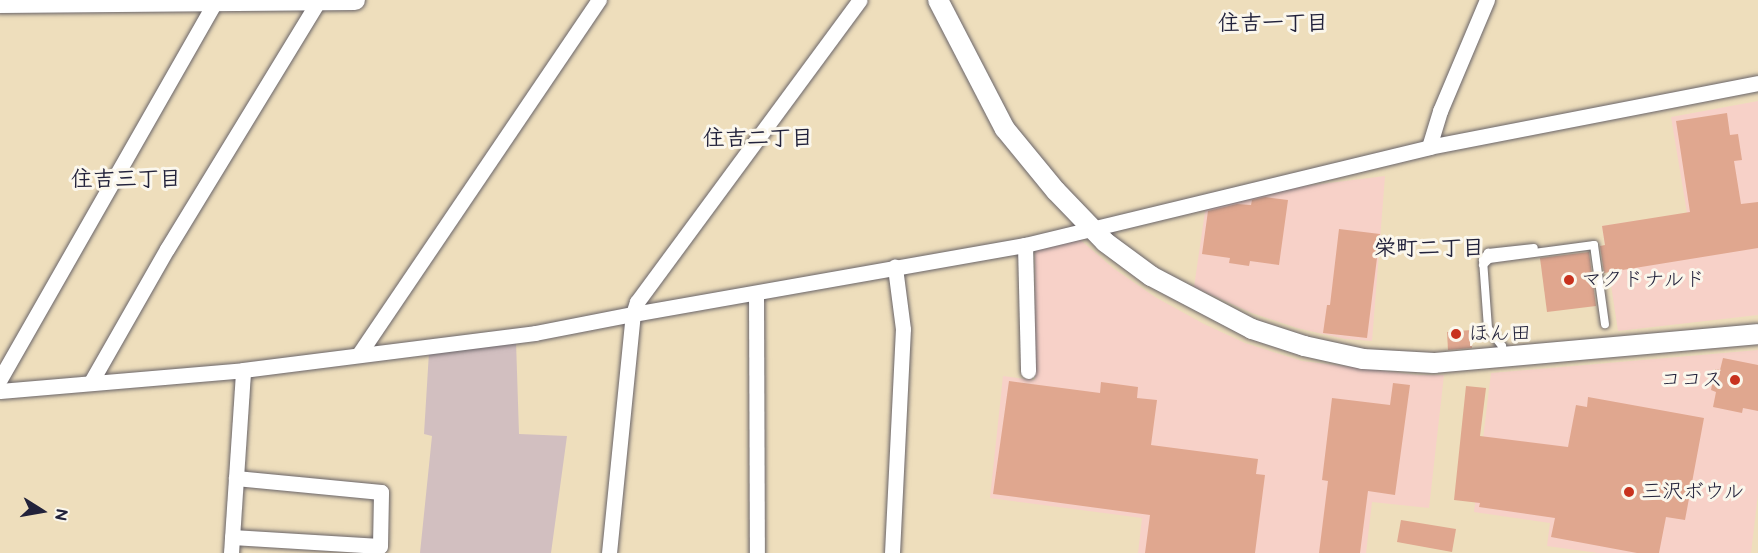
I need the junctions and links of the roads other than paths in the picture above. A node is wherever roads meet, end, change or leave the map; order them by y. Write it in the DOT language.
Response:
graph roads {
  1 [pos="319,0"];
  2 [pos="355,0"];
  3 [pos="599,0"];
  4 [pos="860,0"];
  5 [pos="938,0"];
  6 [pos="1487,0"];
  7 [pos="216,1"];
  8 [pos="0,3"];
  9 [pos="1758,83"];
  10 [pos="1429,147"];
  11 [pos="1093,228"];
  12 [pos="1025,245"];
  13 [pos="895,267"];
  14 [pos="756,293"];
  15 [pos="633,314"];
  16 [pos="1605,324"];
  17 [pos="1758,334"];
  18 [pos="359,354"];
  19 [pos="1503,358"];
  20 [pos="243,370"];
  21 [pos="1028,371"];
  22 [pos="0,380"];
  23 [pos="91,382"];
  24 [pos="0,391"];
  25 [pos="236,478"];
  26 [pos="232,537"];
  27 [pos="231,553"];
  28 [pos="609,553"];
  29 [pos="757,553"];
  30 [pos="892,553"];
  1 -- 2 [label="street"];
  1 -- 7 [label="street"];
  1 -- 23 [label="street"];
  3 -- 18 [label="street"];
  4 -- 15 [label="street"];
  5 -- 11 [label="street"];
  6 -- 10 [label="street"];
  7 -- 8 [label="street"];
  7 -- 22 [label="street"];
  9 -- 10 [label="street"];
  10 -- 11 [label="street"];
  11 -- 12 [label="street"];
  11 -- 19 [label="street"];
  12 -- 13 [label="street"];
  12 -- 21 [label="street"];
  13 -- 14 [label="street"];
  13 -- 30 [label="street"];
  14 -- 15 [label="street"];
  14 -- 29 [label="street"];
  15 -- 18 [label="street"];
  15 -- 28 [label="street"];
  16 -- 19 [label="lane"];
  17 -- 19 [label="street"];
  18 -- 20 [label="street"];
  20 -- 23 [label="street"];
  20 -- 25 [label="street"];
  23 -- 24 [label="street"];
  25 -- 26 [label="street"];
  25 -- 26 [label="street"];
  26 -- 27 [label="street"];
}
